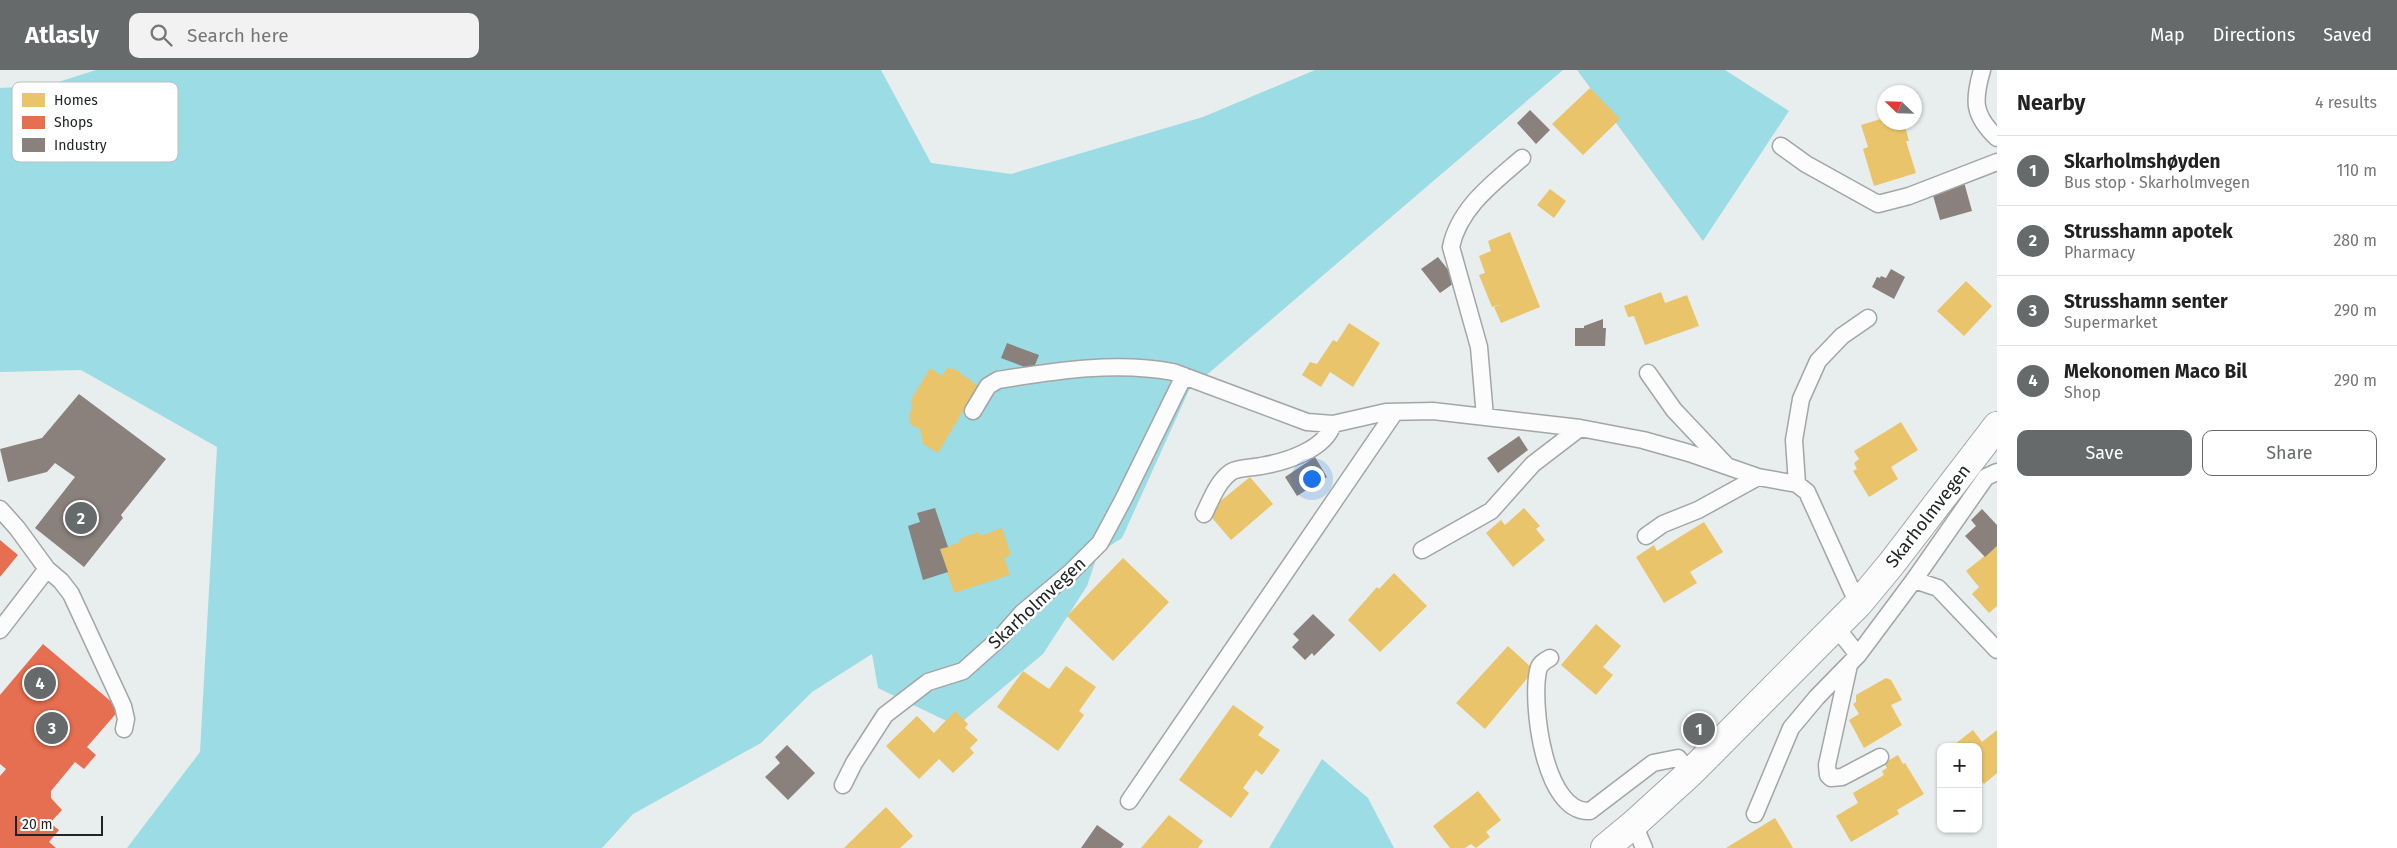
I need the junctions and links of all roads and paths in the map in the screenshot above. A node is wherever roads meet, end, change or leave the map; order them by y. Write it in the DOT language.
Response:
graph roads {
  1 [pos="1982,70"];
  2 [pos="1997,138"];
  3 [pos="1780,146"];
  4 [pos="1522,158"];
  5 [pos="1997,162"];
  6 [pos="1868,318"];
  7 [pos="1648,373"];
  8 [pos="1184,376"];
  9 [pos="973,411"];
  10 [pos="1395,412"];
  11 [pos="1485,417"];
  12 [pos="1333,424"];
  13 [pos="1997,426"];
  14 [pos="1580,428"];
  15 [pos="1728,467"];
  16 [pos="1997,472"];
  17 [pos="1758,477"];
  18 [pos="1797,484"];
  19 [pos="0,509"];
  20 [pos="1204,514"];
  21 [pos="1646,536"];
  22 [pos="1422,550"];
  23 [pos="47,569"];
  24 [pos="1914,580"];
  25 [pos="1858,604"];
  26 [pos="1836,627"];
  27 [pos="0,630"];
  28 [pos="1997,650"];
  29 [pos="1550,658"];
  30 [pos="1853,660"];
  31 [pos="124,729"];
  32 [pos="1880,757"];
  33 [pos="1690,773"];
  34 [pos="843,785"];
  35 [pos="1129,801"];
  36 [pos="1756,814"];
  37 [pos="1639,836"];
  38 [pos="1605,848"];
  1 -- 2 [label="lane"];
  3 -- 5 [label="lane"];
  4 -- 11 [label="lane"];
  6 -- 18 [label="lane"];
  7 -- 15 [label="lane"];
  8 -- 9 [label="lane"];
  8 -- 12 [label="lane"];
  8 -- 34 [label="lane, Skarholmvegen"];
  10 -- 11 [label="lane"];
  10 -- 12 [label="lane"];
  10 -- 35 [label="lane"];
  11 -- 14 [label="lane"];
  12 -- 20 [label="lane"];
  13 -- 25 [label="street, Skarholmvegen"];
  14 -- 15 [label="lane"];
  14 -- 22 [label="lane"];
  15 -- 17 [label="lane"];
  16 -- 24 [label="lane"];
  17 -- 18 [label="lane"];
  17 -- 21 [label="lane"];
  18 -- 25 [label="lane"];
  19 -- 23 [label="lane"];
  23 -- 27 [label="lane"];
  23 -- 31 [label="lane"];
  24 -- 28 [label="lane, Skarholmvegen"];
  24 -- 30 [label="lane"];
  25 -- 26 [label="street, Skarholmvegen"];
  26 -- 30 [label="lane"];
  26 -- 33 [label="street, Skarholmvegen"];
  29 -- 33 [label="lane"];
  30 -- 32 [label="lane"];
  30 -- 36 [label="lane"];
  33 -- 37 [label="street, Skarholmvegen"];
  37 -- 38 [label="street, Skarholmvegen"];
}
